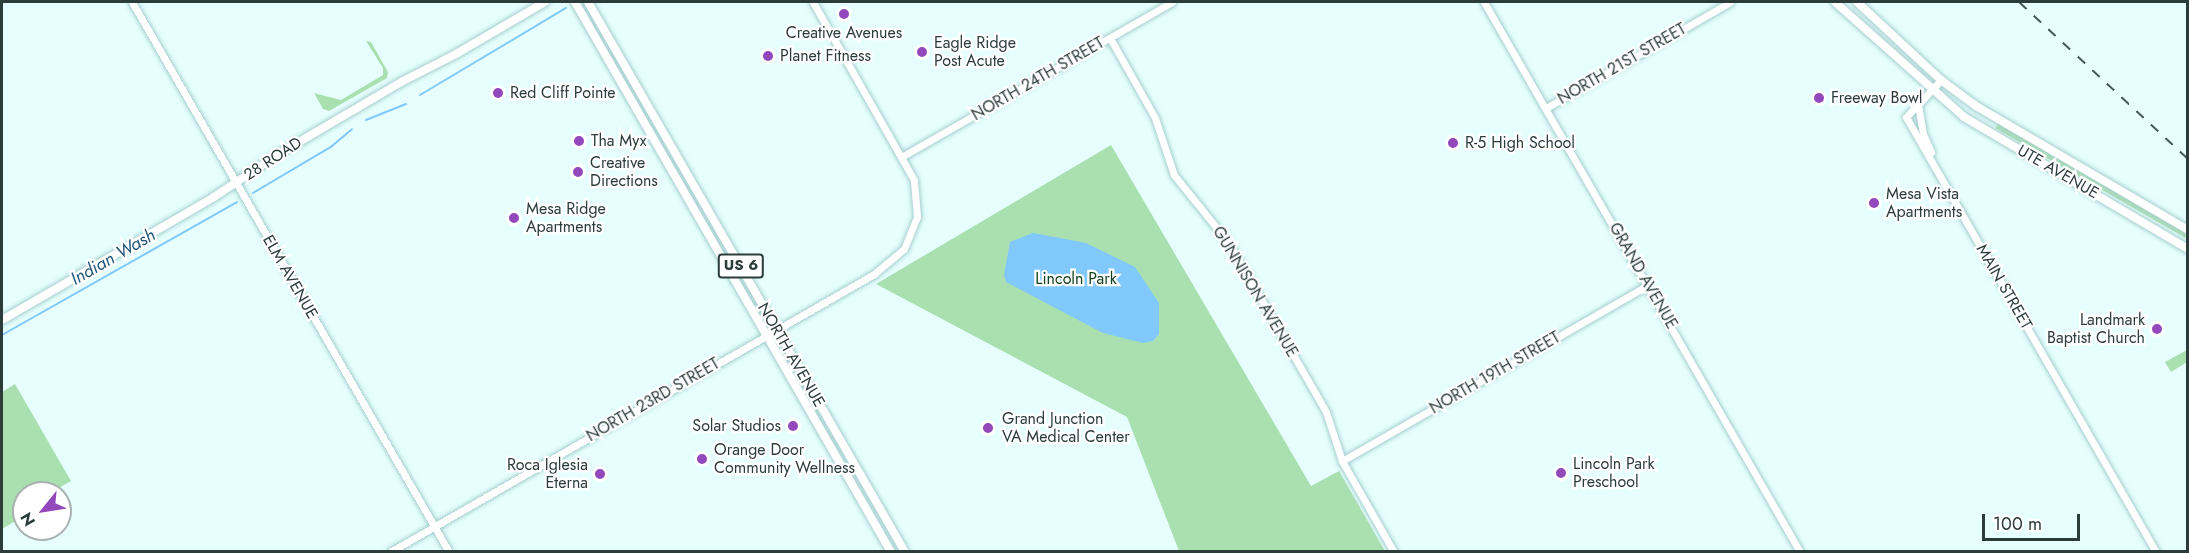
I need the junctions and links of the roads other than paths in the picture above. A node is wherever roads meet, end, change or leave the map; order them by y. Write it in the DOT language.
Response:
graph roads {
  1 [pos="132,2"];
  2 [pos="545,2"];
  3 [pos="575,2"];
  4 [pos="588,2"];
  5 [pos="813,2"];
  6 [pos="1172,2"];
  7 [pos="1484,2"];
  8 [pos="1730,2"];
  9 [pos="1835,2"];
  10 [pos="1857,2"];
  11 [pos="593,33"];
  12 [pos="1110,38"];
  13 [pos="629,72"];
  14 [pos="1941,80"];
  15 [pos="621,81"];
  16 [pos="1931,91"];
  17 [pos="1918,105"];
  18 [pos="1546,108"];
  19 [pos="658,122"];
  20 [pos="903,156"];
  21 [pos="237,183"];
  22 [pos="1948,190"];
  23 [pos="2187,230"];
  24 [pos="2187,249"];
  25 [pos="1648,285"];
  26 [pos="2,320"];
  27 [pos="777,329"];
  28 [pos="766,334"];
  29 [pos="1342,460"];
  30 [pos="839,461"];
  31 [pos="875,499"];
  32 [pos="864,505"];
  33 [pos="434,526"];
  34 [pos="894,533"];
  35 [pos="390,552"];
  36 [pos="449,552"];
  37 [pos="891,552"];
  38 [pos="905,552"];
  39 [pos="1394,552"];
  40 [pos="1800,552"];
  41 [pos="2156,552"];
  1 -- 21 [label="street, ELM AVENUE"];
  2 -- 21 [label="main road, 28 ROAD"];
  3 -- 11 [label="main road, NORTH AVENUE / US 6"];
  4 -- 13 [label="main road, NORTH AVENUE / US 6"];
  5 -- 20 [label="street"];
  6 -- 12 [label="street, NORTH 24TH STREET"];
  7 -- 18 [label="street, GRAND AVENUE"];
  8 -- 18 [label="street, NORTH 21ST STREET"];
  9 -- 16 [label="main road, UTE AVENUE"];
  10 -- 14 [label="main road"];
  11 -- 13 [label="main road"];
  11 -- 15 [label="main road, NORTH AVENUE / US 6"];
  12 -- 20 [label="street, NORTH 24TH STREET"];
  12 -- 29 [label="street, GUNNISON AVENUE"];
  13 -- 19 [label="main road, NORTH AVENUE / US 6"];
  14 -- 16 [label="street"];
  14 -- 23 [label="main road"];
  15 -- 19 [label="main road"];
  15 -- 28 [label="main road, NORTH AVENUE / US 6"];
  16 -- 17 [label="street"];
  16 -- 24 [label="main road, UTE AVENUE"];
  17 -- 22 [label="street"];
  17 -- 22 [label="street, MAIN STREET"];
  18 -- 25 [label="street, GRAND AVENUE"];
  19 -- 27 [label="main road, NORTH AVENUE / US 6"];
  20 -- 27 [label="street, NORTH 23RD STREET"];
  21 -- 26 [label="main road, 28 ROAD"];
  21 -- 33 [label="street, ELM AVENUE"];
  22 -- 41 [label="street, MAIN STREET"];
  25 -- 29 [label="street, NORTH 19TH STREET"];
  25 -- 40 [label="street, GRAND AVENUE"];
  27 -- 28 [label="street, NORTH 23RD STREET"];
  27 -- 31 [label="main road, NORTH AVENUE / US 6"];
  28 -- 30 [label="main road, NORTH AVENUE / US 6"];
  28 -- 33 [label="street, NORTH 23RD STREET"];
  29 -- 39 [label="street, GUNNISON AVENUE"];
  30 -- 31 [label="main road"];
  30 -- 32 [label="main road, NORTH AVENUE / US 6"];
  31 -- 34 [label="main road, NORTH AVENUE / US 6"];
  32 -- 34 [label="main road"];
  32 -- 37 [label="main road, NORTH AVENUE / US 6"];
  33 -- 35 [label="street, NORTH 23RD STREET"];
  33 -- 36 [label="street, ELM AVENUE"];
  34 -- 38 [label="main road, NORTH AVENUE / US 6"];
}
